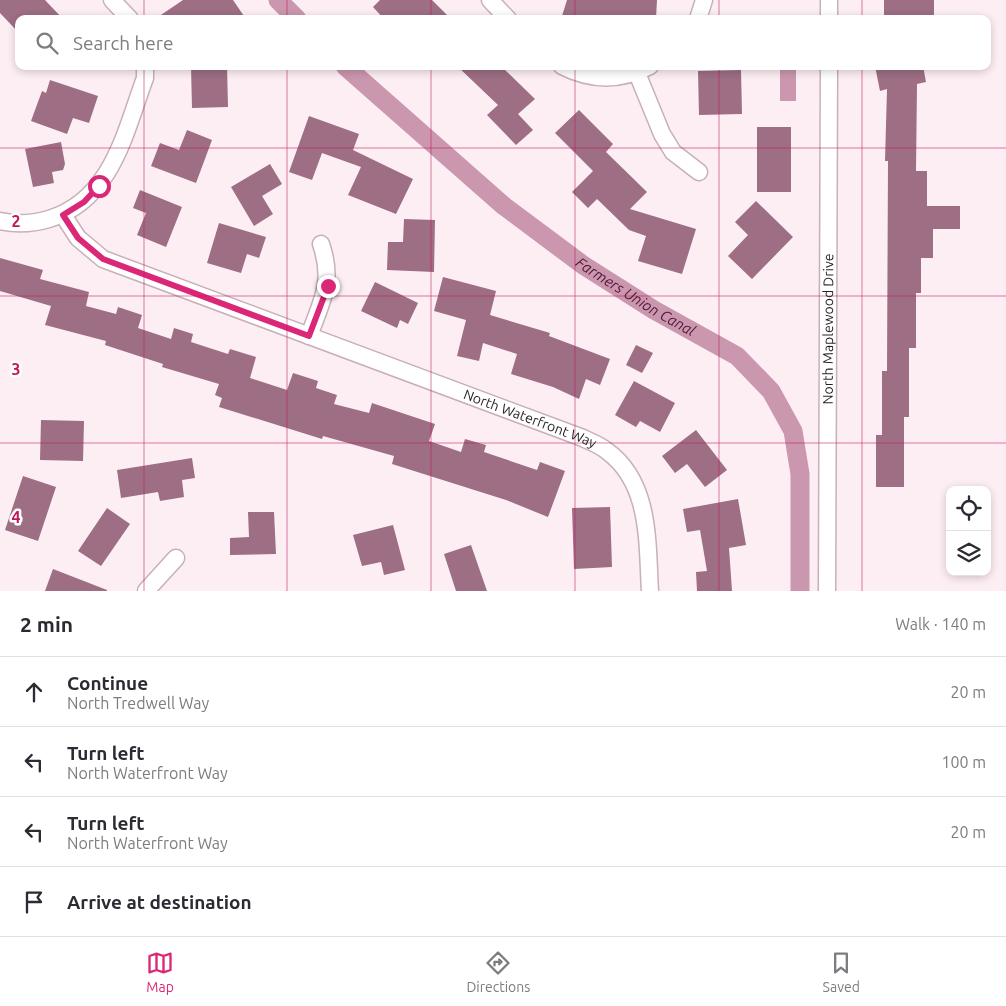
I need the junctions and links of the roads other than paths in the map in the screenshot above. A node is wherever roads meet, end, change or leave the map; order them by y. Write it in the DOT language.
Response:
graph roads {
  1 [pos="112,0"];
  2 [pos="490,0"];
  3 [pos="704,0"];
  4 [pos="829,0"];
  5 [pos="126,15"];
  6 [pos="504,15"];
  7 [pos="699,15"];
  8 [pos="829,15"];
  9 [pos="146,70"];
  10 [pos="573,70"];
  11 [pos="643,70"];
  12 [pos="829,70"];
  13 [pos="699,172"];
  14 [pos="63,215"];
  15 [pos="0,221"];
  16 [pos="321,244"];
  17 [pos="309,336"];
  18 [pos="176,558"];
  19 [pos="146,591"];
  20 [pos="650,591"];
  21 [pos="827,591"];
  1 -- 5 [label="street"];
  2 -- 6 [label="street"];
  3 -- 7 [label="street"];
  4 -- 8 [label="street"];
  9 -- 14 [label="street"];
  10 -- 11 [label="street"];
  11 -- 13 [label="street"];
  12 -- 21 [label="street, North Maplewood Drive"];
  14 -- 15 [label="street"];
  14 -- 17 [label="street, North Waterfront Way"];
  16 -- 17 [label="street"];
  17 -- 20 [label="street, North Waterfront Way"];
  18 -- 19 [label="street"];
}
